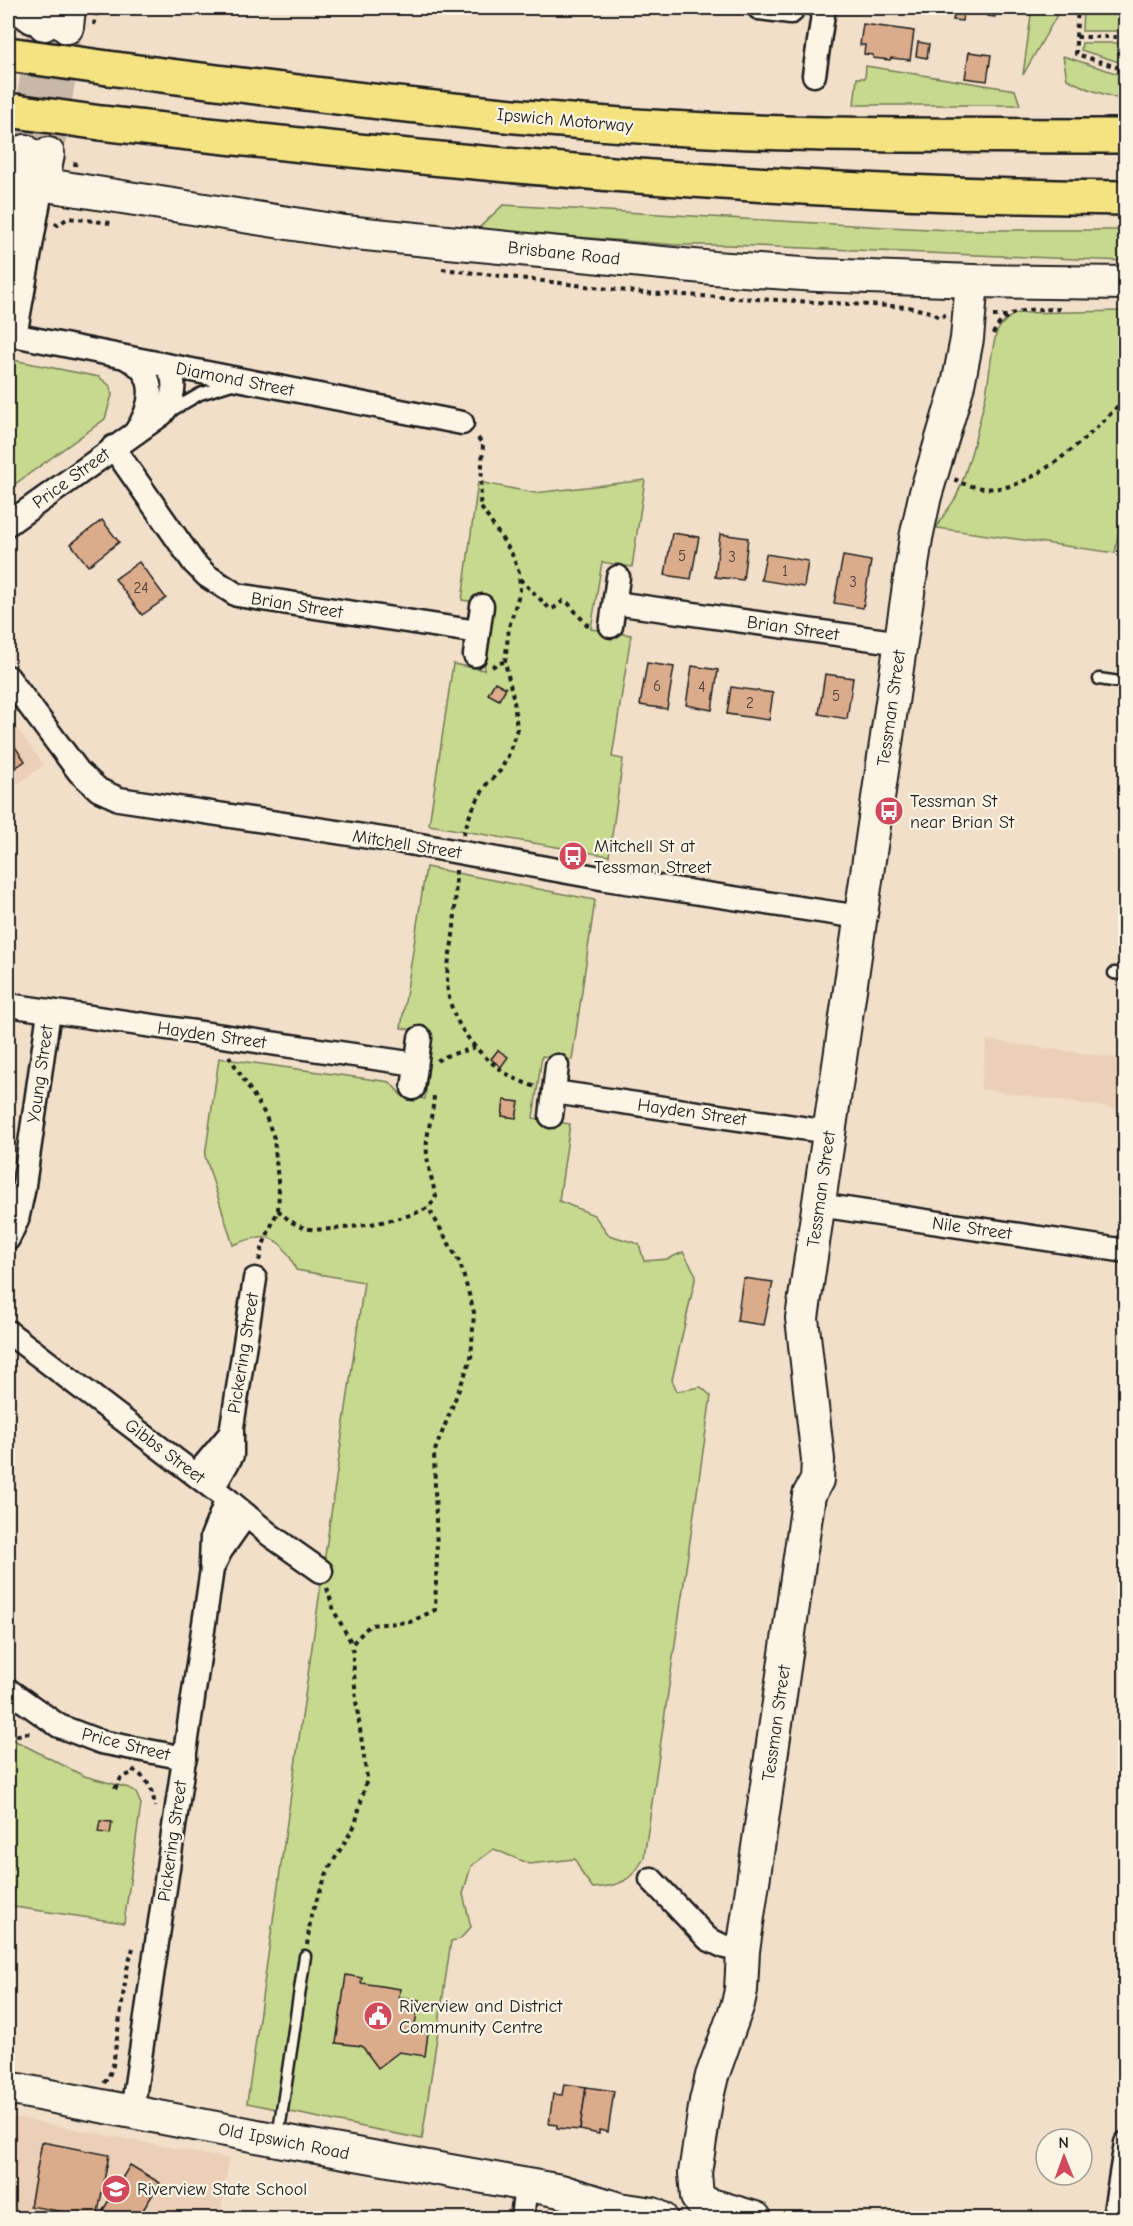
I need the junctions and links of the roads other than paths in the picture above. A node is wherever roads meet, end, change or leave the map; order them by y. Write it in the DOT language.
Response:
graph roads {
  1 [pos="12,8"];
  2 [pos="759,8"];
  3 [pos="824,8"];
  4 [pos="791,12"];
  5 [pos="58,20"];
  6 [pos="8,54"];
  7 [pos="814,75"];
  8 [pos="8,110"];
  9 [pos="1125,136"];
  10 [pos="29,170"];
  11 [pos="1125,198"];
  12 [pos="8,278"];
  13 [pos="972,281"];
  14 [pos="1125,283"];
  15 [pos="11,335"];
  16 [pos="157,372"];
  17 [pos="250,382"];
  18 [pos="462,423"];
  19 [pos="143,427"];
  20 [pos="113,447"];
  21 [pos="8,524"];
  22 [pos="618,577"];
  23 [pos="615,603"];
  24 [pos="482,606"];
  25 [pos="611,626"];
  26 [pos="478,632"];
  27 [pos="901,643"];
  28 [pos="475,655"];
  29 [pos="8,678"];
  30 [pos="1099,679"];
  31 [pos="1125,683"];
  32 [pos="860,917"];
  33 [pos="8,1005"];
  34 [pos="49,1012"];
  35 [pos="420,1038"];
  36 [pos="557,1066"];
  37 [pos="425,1067"];
  38 [pos="423,1088"];
  39 [pos="554,1092"];
  40 [pos="550,1116"];
  41 [pos="829,1132"];
  42 [pos="819,1205"];
  43 [pos="8,1239"];
  44 [pos="1125,1251"];
  45 [pos="255,1279"];
  46 [pos="8,1332"];
  47 [pos="212,1487"];
  48 [pos="246,1515"];
  49 [pos="212,1569"];
  50 [pos="321,1571"];
  51 [pos="8,1690"];
  52 [pos="184,1758"];
  53 [pos="651,1880"];
  54 [pos="743,1952"];
  55 [pos="305,1956"];
  56 [pos="8,2088"];
  57 [pos="132,2112"];
  58 [pos="278,2140"];
  59 [pos="1125,2143"];
  60 [pos="526,2186"];
  61 [pos="681,2207"];
  62 [pos="522,2218"];
  63 [pos="755,2218"];
  64 [pos="1114,2218"];
  1 -- 5 [label="street"];
  2 -- 4 [label="street"];
  3 -- 7 [label="street"];
  6 -- 9 [label="highway, Ipswich Motorway, bridge"];
  8 -- 11 [label="highway, bridge"];
  10 -- 12 [label="street"];
  10 -- 13 [label="street, Brisbane Road"];
  10 -- 15 [label="street"];
  13 -- 14 [label="street, Brisbane Road"];
  13 -- 27 [label="street, Tessman Street"];
  15 -- 16 [label="street"];
  16 -- 17 [label="street, Diamond Street"];
  16 -- 19 [label="street, Price Street"];
  17 -- 18 [label="street, Diamond Street"];
  17 -- 19 [label="lane"];
  19 -- 20 [label="street, Price Street"];
  20 -- 21 [label="street, Price Street"];
  20 -- 26 [label="street, Brian Street"];
  22 -- 23 [label="street"];
  23 -- 25 [label="street"];
  23 -- 27 [label="street, Brian Street"];
  24 -- 26 [label="street"];
  26 -- 28 [label="street"];
  27 -- 32 [label="street, Tessman Street"];
  29 -- 32 [label="street, Mitchell Street"];
  30 -- 31 [label="lane"];
  32 -- 41 [label="street, Tessman Street"];
  33 -- 34 [label="street, Hayden Street"];
  34 -- 37 [label="street, Hayden Street"];
  34 -- 43 [label="street, Young Street"];
  35 -- 37 [label="street"];
  36 -- 39 [label="street"];
  37 -- 38 [label="street"];
  39 -- 40 [label="street"];
  39 -- 41 [label="street, Hayden Street"];
  41 -- 42 [label="street, Tessman Street"];
  42 -- 44 [label="street, Nile Street"];
  42 -- 54 [label="street, Tessman Street"];
  45 -- 47 [label="street, Pickering Street"];
  46 -- 47 [label="street, Gibbs Street"];
  47 -- 48 [label="street, Gibbs Street"];
  47 -- 49 [label="street, Pickering Street"];
  48 -- 49 [label="street, Pickering Street"];
  48 -- 50 [label="street, Gibbs Street"];
  49 -- 52 [label="street, Pickering Street"];
  51 -- 52 [label="street, Price Street"];
  52 -- 57 [label="street, Pickering Street"];
  53 -- 54 [label="street"];
  54 -- 61 [label="street, Tessman Street"];
  55 -- 58 [label="lane"];
  56 -- 57 [label="street, Old Ipswich Road"];
  57 -- 58 [label="street, Old Ipswich Road"];
  58 -- 60 [label="street, Old Ipswich Road"];
  59 -- 64 [label="street"];
  60 -- 61 [label="street, Old Ipswich Road"];
  60 -- 62 [label="street"];
  61 -- 63 [label="street, Old Ipswich Road"];
}
